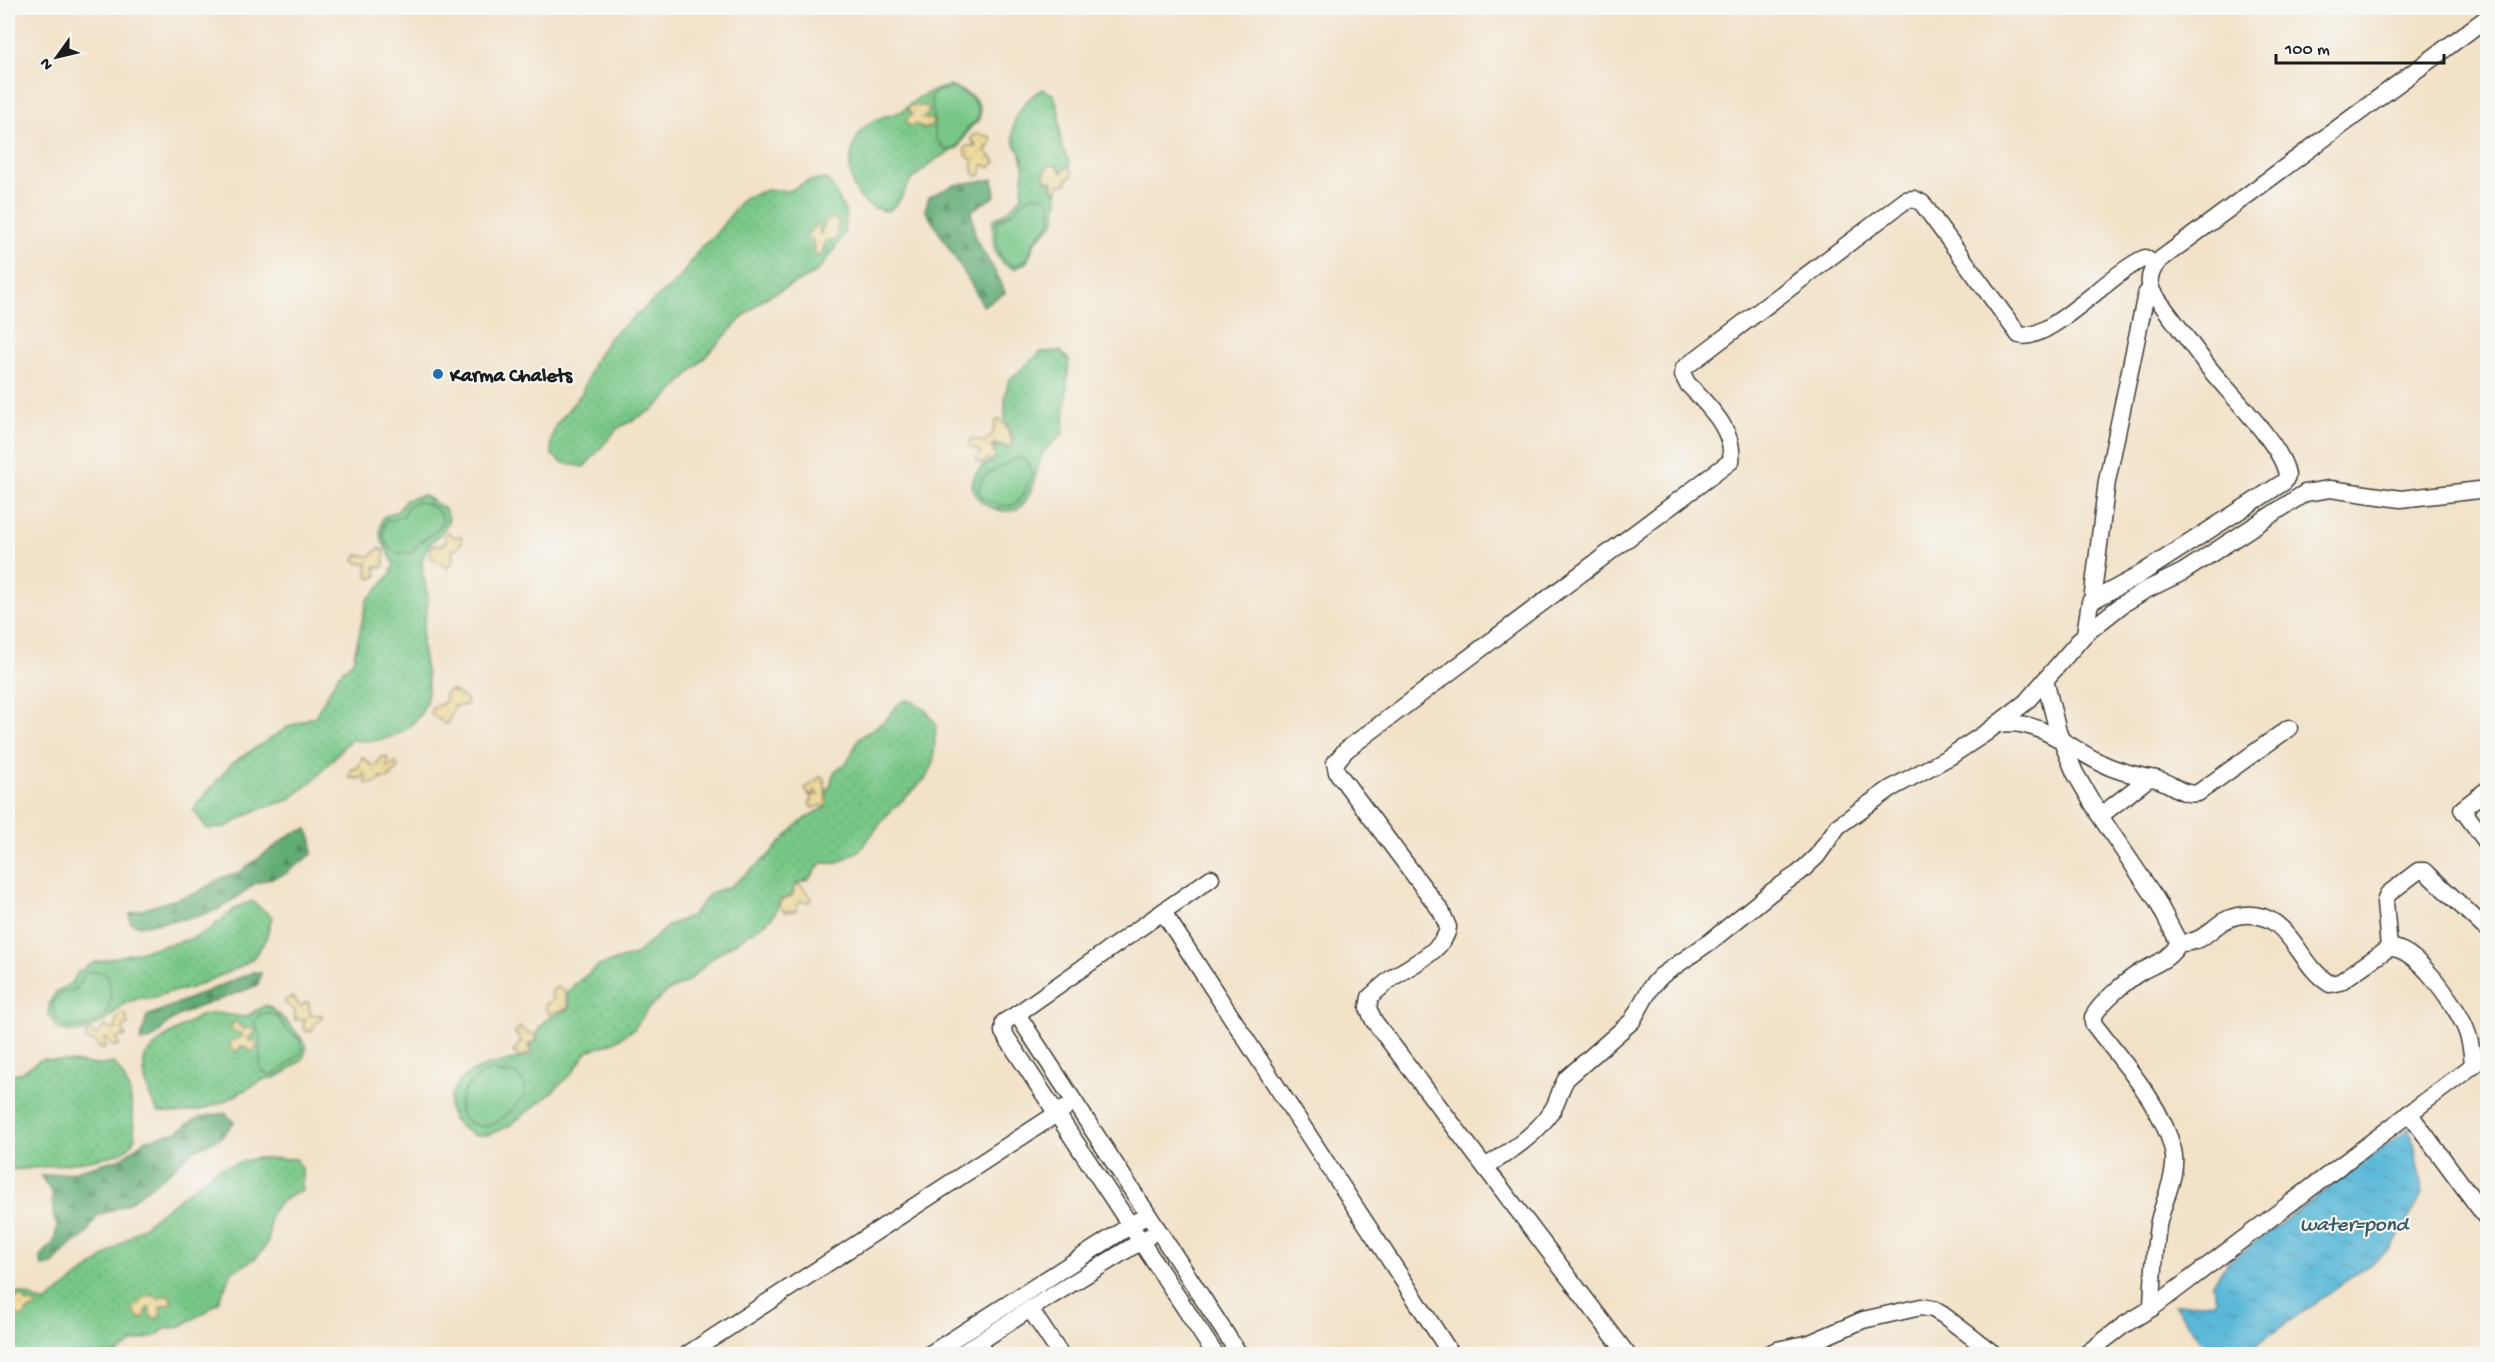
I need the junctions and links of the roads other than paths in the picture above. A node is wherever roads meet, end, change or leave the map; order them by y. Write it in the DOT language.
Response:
graph roads {
  1 [pos="2487,17"];
  2 [pos="2156,265"];
  3 [pos="2151,288"];
  4 [pos="2487,489"];
  5 [pos="2092,601"];
  6 [pos="2085,634"];
  7 [pos="2045,680"];
  8 [pos="1999,724"];
  9 [pos="2289,728"];
  10 [pos="2060,739"];
  11 [pos="2150,778"];
  12 [pos="2487,789"];
  13 [pos="2100,816"];
  14 [pos="2487,844"];
  15 [pos="1211,878"];
  16 [pos="1163,912"];
  17 [pos="2487,925"];
  18 [pos="2179,943"];
  19 [pos="2389,948"];
  20 [pos="1017,1014"];
  21 [pos="2480,1059"];
  22 [pos="1074,1103"];
  23 [pos="1056,1113"];
  24 [pos="2409,1113"];
  25 [pos="1485,1167"];
  26 [pos="1148,1214"];
  27 [pos="2487,1220"];
  28 [pos="1130,1226"];
  29 [pos="1159,1230"];
  30 [pos="1140,1242"];
  31 [pos="2152,1308"];
  32 [pos="1030,1309"];
  33 [pos="688,1354"];
  34 [pos="930,1354"];
  35 [pos="961,1354"];
  36 [pos="1060,1354"];
  37 [pos="1215,1354"];
  38 [pos="1239,1354"];
  39 [pos="1451,1354"];
  40 [pos="1627,1354"];
  41 [pos="1769,1354"];
  42 [pos="1994,1354"];
  43 [pos="2088,1354"];
  1 -- 2 [label="street"];
  2 -- 3 [label="street"];
  2 -- 25 [label="street"];
  3 -- 5 [label="street"];
  3 -- 5 [label="street"];
  4 -- 6 [label="street"];
  5 -- 6 [label="street"];
  6 -- 7 [label="street"];
  7 -- 8 [label="street"];
  7 -- 10 [label="street"];
  8 -- 10 [label="street"];
  8 -- 25 [label="street"];
  9 -- 11 [label="street"];
  10 -- 11 [label="street"];
  10 -- 13 [label="street"];
  11 -- 13 [label="street"];
  12 -- 14 [label="street"];
  13 -- 18 [label="street"];
  15 -- 16 [label="street"];
  16 -- 20 [label="street"];
  16 -- 39 [label="street"];
  17 -- 19 [label="street"];
  18 -- 19 [label="street"];
  18 -- 31 [label="street"];
  19 -- 21 [label="street"];
  20 -- 22 [label="street"];
  20 -- 23 [label="street"];
  21 -- 24 [label="street"];
  22 -- 23 [label="street"];
  22 -- 26 [label="street"];
  23 -- 28 [label="street"];
  23 -- 33 [label="street"];
  24 -- 27 [label="street"];
  24 -- 31 [label="street"];
  25 -- 40 [label="street"];
  26 -- 28 [label="street"];
  26 -- 29 [label="street"];
  28 -- 30 [label="street"];
  28 -- 34 [label="street"];
  29 -- 30 [label="street"];
  29 -- 38 [label="street"];
  30 -- 32 [label="street"];
  30 -- 37 [label="street"];
  31 -- 43 [label="street"];
  32 -- 35 [label="street"];
  32 -- 36 [label="street"];
  41 -- 42 [label="street"];
}
